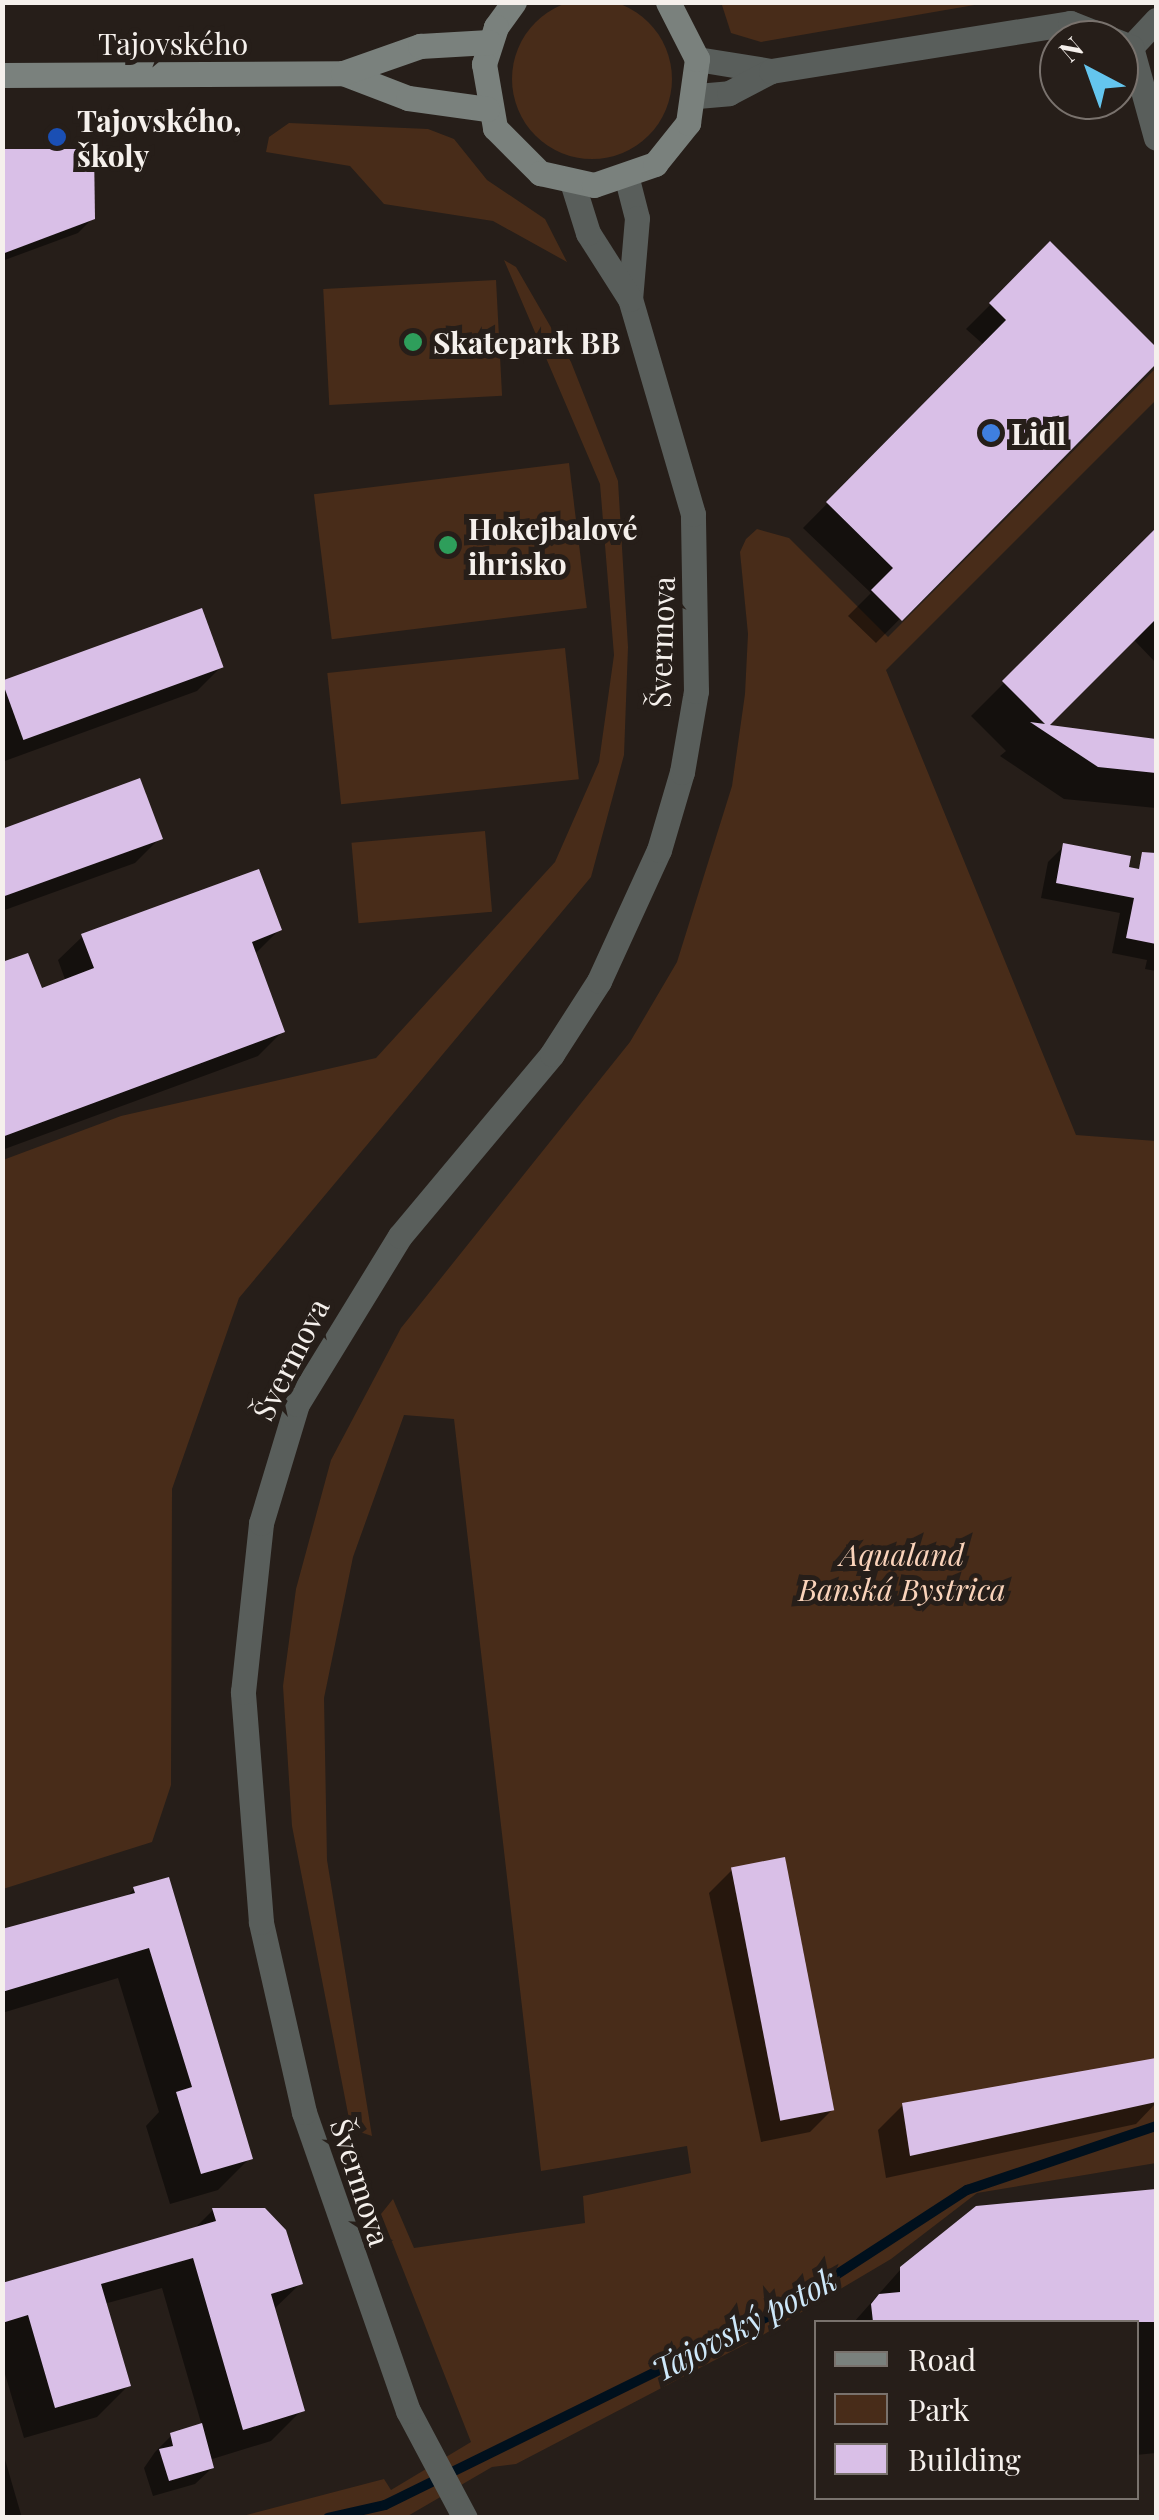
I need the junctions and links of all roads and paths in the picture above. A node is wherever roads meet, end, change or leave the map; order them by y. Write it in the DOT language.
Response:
graph roads {
  1 [pos="514,2"];
  2 [pos="671,3"];
  3 [pos="1156,20"];
  4 [pos="1039,28"];
  5 [pos="1139,38"];
  6 [pos="489,42"];
  7 [pos="697,59"];
  8 [pos="771,71"];
  9 [pos="343,73"];
  10 [pos="1139,73"];
  11 [pos="2,75"];
  12 [pos="697,96"];
  13 [pos="488,109"];
  14 [pos="1156,138"];
  15 [pos="627,179"];
  16 [pos="573,184"];
  17 [pos="630,299"];
  18 [pos="458,2506"];
  1 -- 6 [label="main road"];
  2 -- 7 [label="main road"];
  3 -- 5 [label="street"];
  4 -- 8 [label="street"];
  6 -- 9 [label="main road, Tajovského"];
  6 -- 13 [label="main road"];
  7 -- 8 [label="street"];
  7 -- 12 [label="main road"];
  8 -- 12 [label="street"];
  9 -- 11 [label="main road, Tajovského"];
  9 -- 13 [label="main road, Tajovského"];
  10 -- 14 [label="street"];
  12 -- 15 [label="main road"];
  13 -- 16 [label="main road"];
  15 -- 16 [label="main road"];
  15 -- 17 [label="street, Švermova"];
  16 -- 17 [label="street, Švermova"];
  17 -- 18 [label="street, Švermova"];
}
